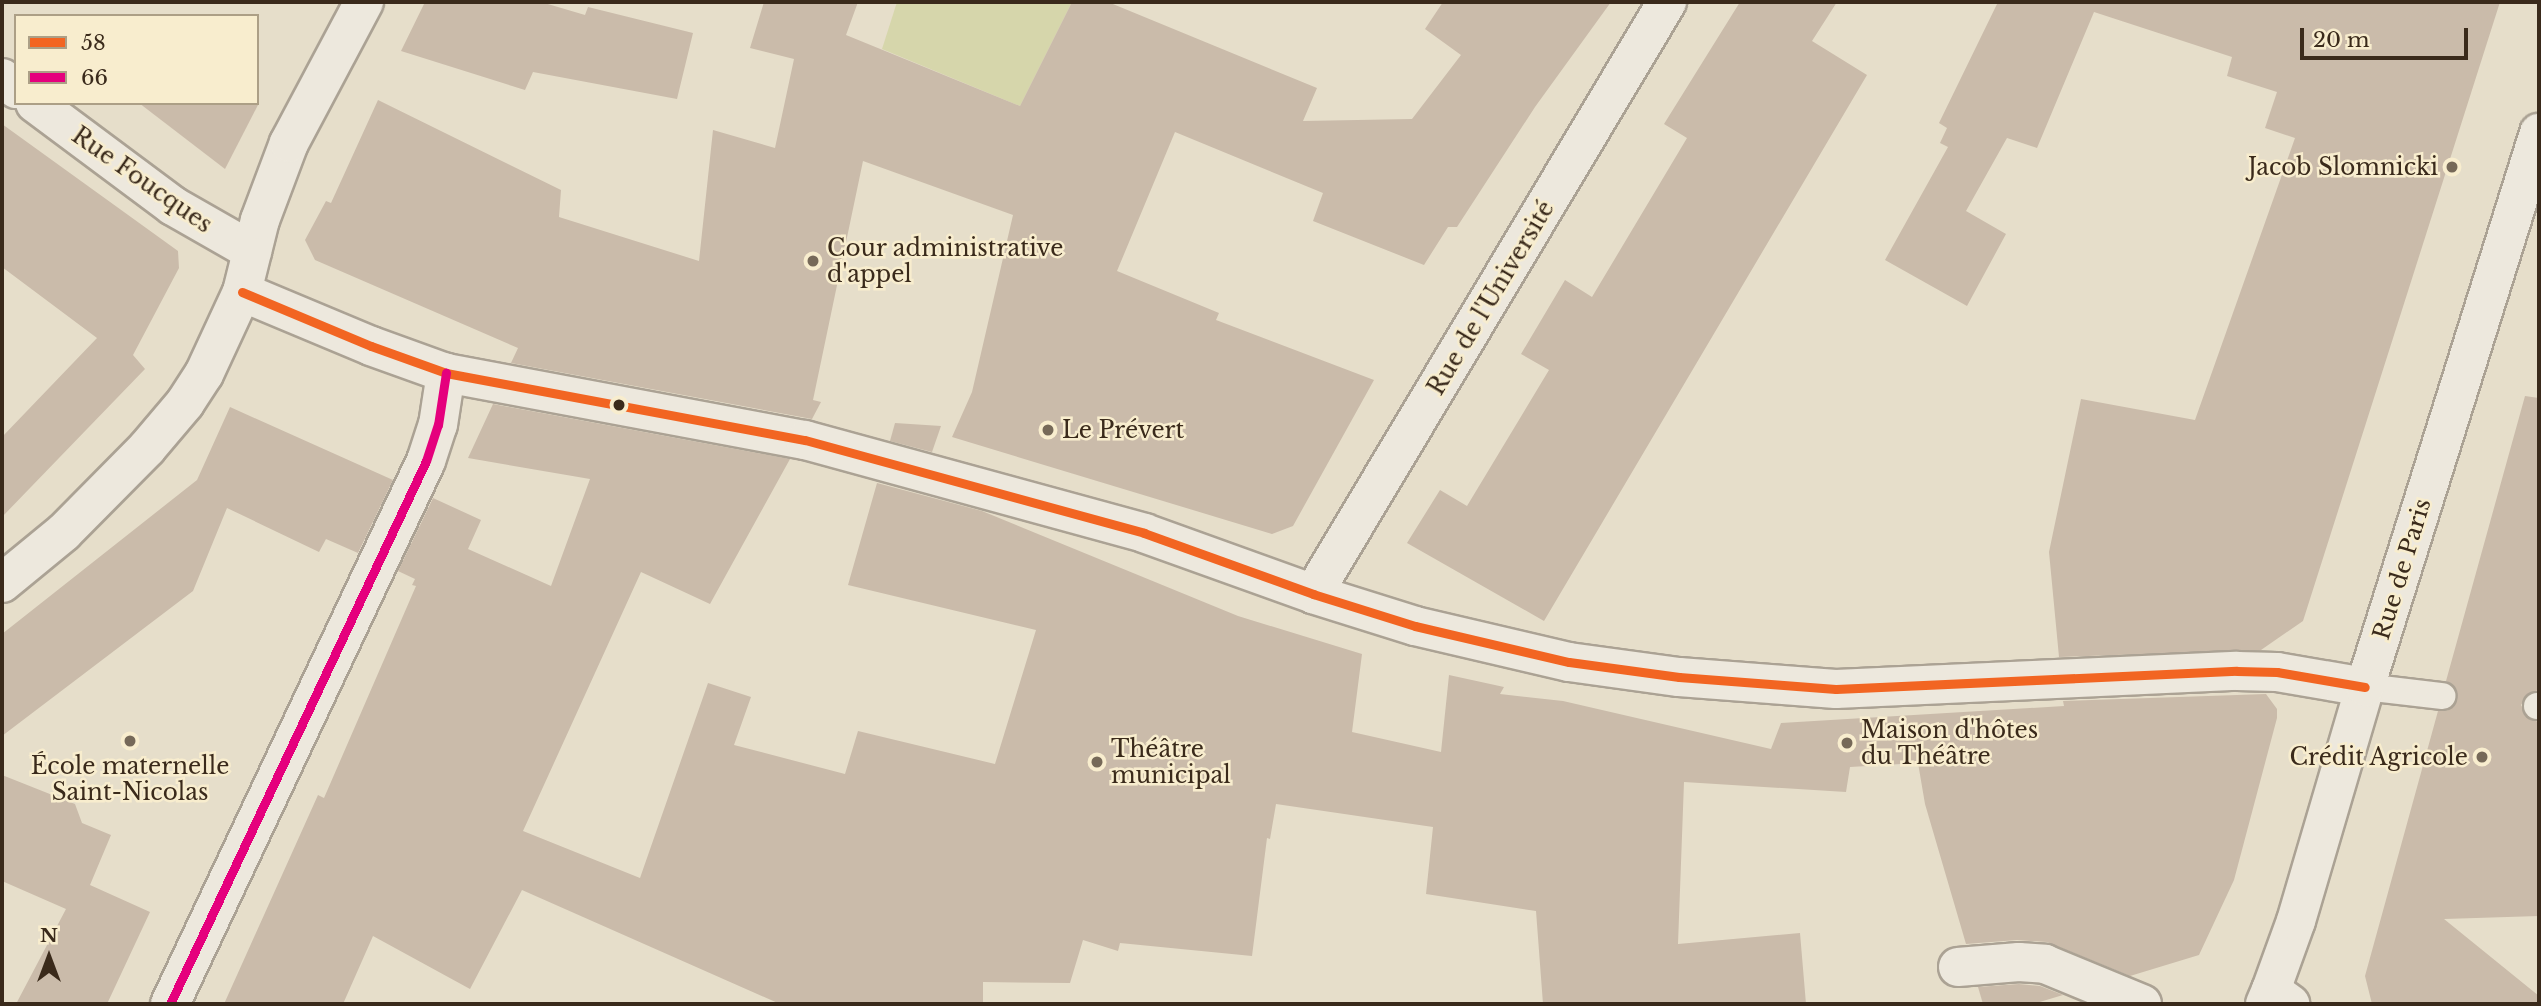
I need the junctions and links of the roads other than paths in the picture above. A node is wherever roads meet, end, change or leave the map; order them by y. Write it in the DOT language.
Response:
graph roads {
  1 [pos="364,2"];
  2 [pos="1667,2"];
  3 [pos="38,105"];
  4 [pos="2539,133"];
  5 [pos="252,251"];
  6 [pos="242,292"];
  7 [pos="446,373"];
  8 [pos="2,583"];
  9 [pos="1313,594"];
  10 [pos="2365,687"];
  11 [pos="2442,696"];
  12 [pos="1958,967"];
  13 [pos="2275,1000"];
  14 [pos="170,1004"];
  15 [pos="2142,1004"];
  1 -- 5 [label="street"];
  2 -- 9 [label="street, Rue de l'Université"];
  3 -- 5 [label="street, Rue Foucques"];
  4 -- 10 [label="street, Rue de Paris"];
  5 -- 6 [label="street"];
  6 -- 7 [label="street"];
  6 -- 8 [label="street"];
  7 -- 9 [label="street"];
  7 -- 14 [label="street"];
  9 -- 10 [label="street"];
  10 -- 11 [label="lane"];
  10 -- 13 [label="street, Rue de Paris"];
  12 -- 15 [label="street"];
}
